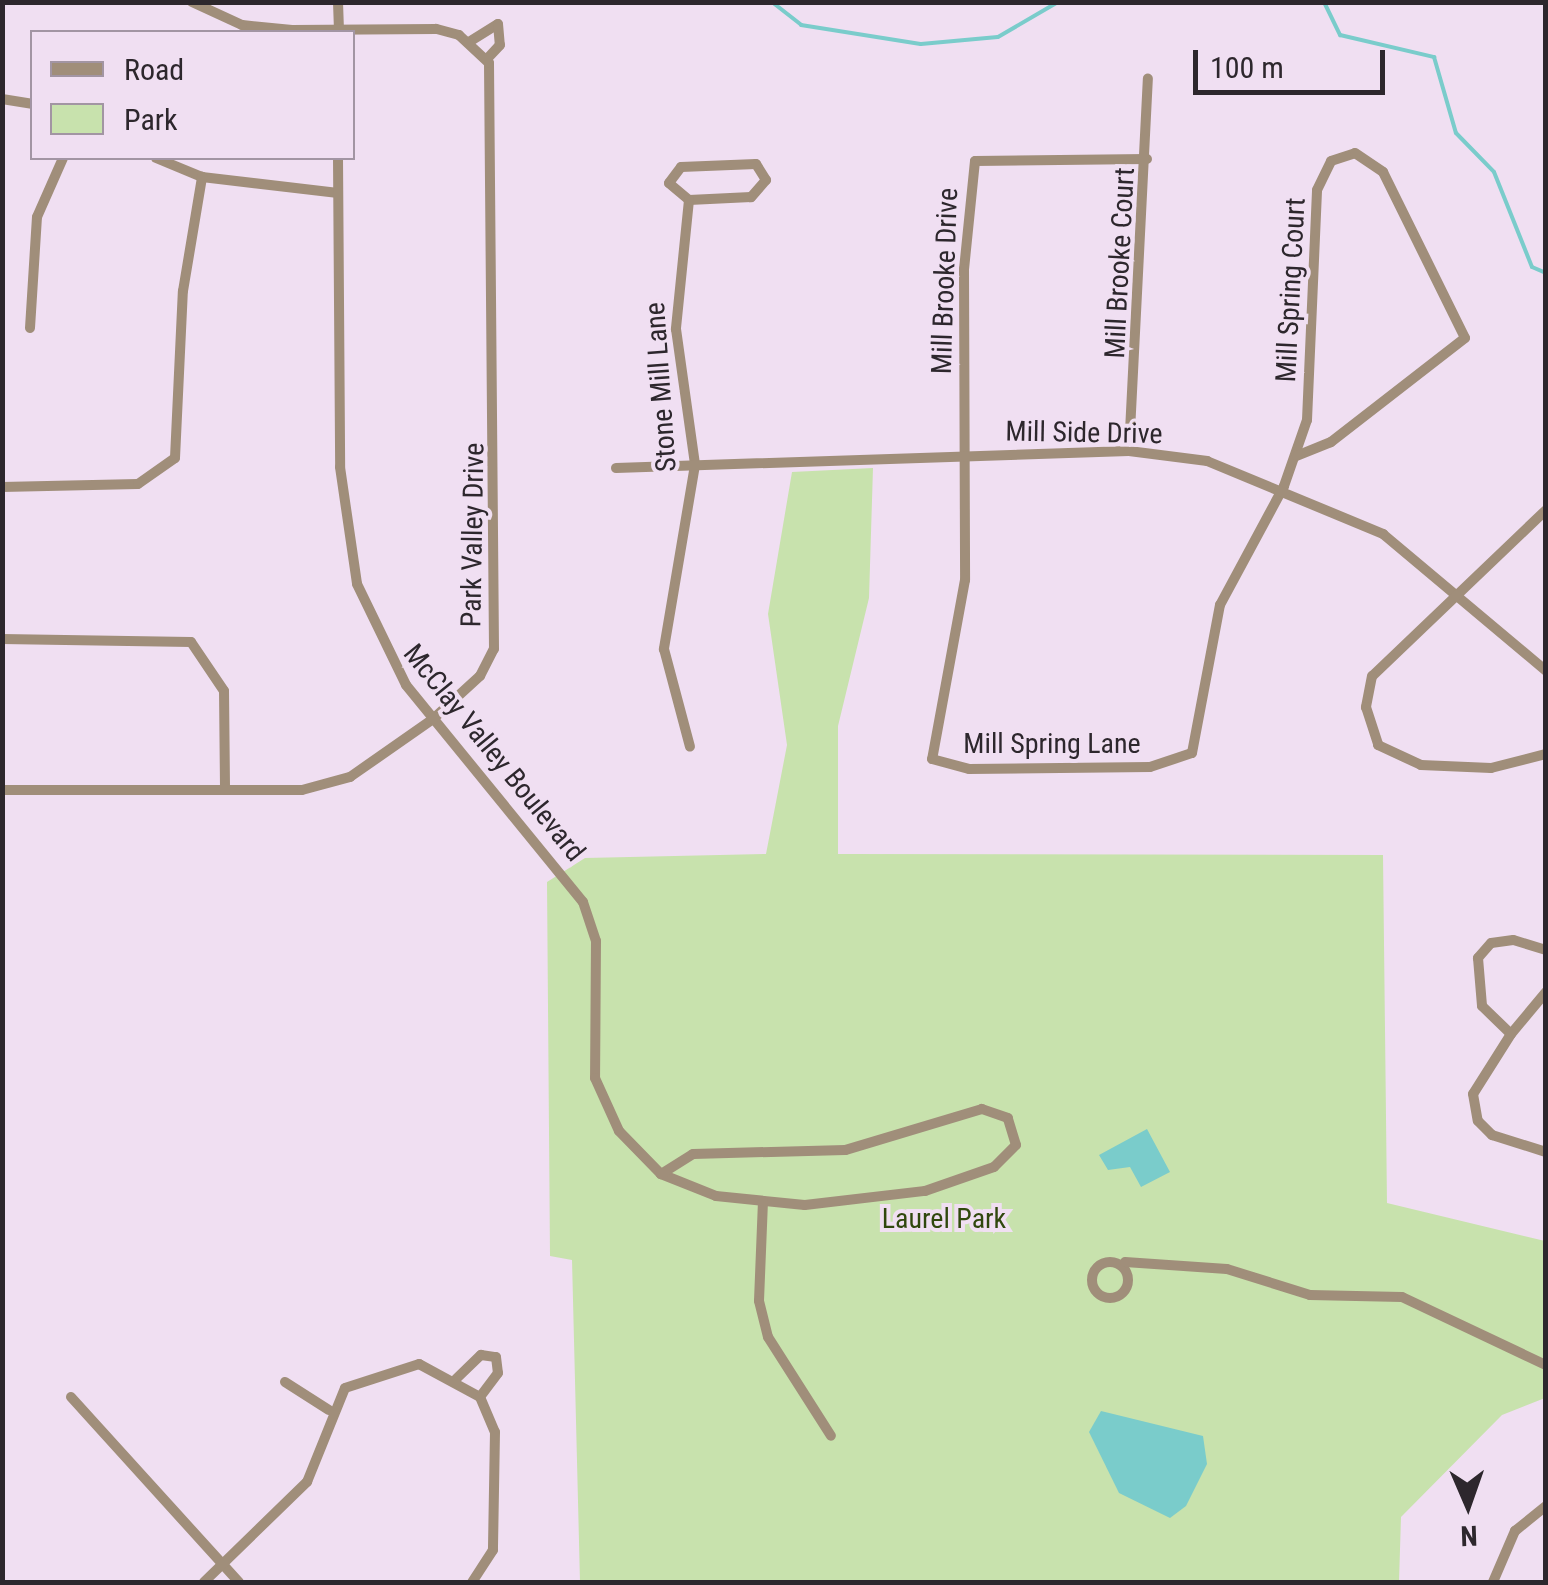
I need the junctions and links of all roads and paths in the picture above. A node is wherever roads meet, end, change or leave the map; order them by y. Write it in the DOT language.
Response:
graph roads {
  1 [pos="192,2"];
  2 [pos="338,2"];
  3 [pos="315,30"];
  4 [pos="339,30"];
  5 [pos="355,32"];
  6 [pos="469,42"];
  7 [pos="486,59"];
  8 [pos="1148,78"];
  9 [pos="2,98"];
  10 [pos="30,104"];
  11 [pos="61,160"];
  12 [pos="161,160"];
  13 [pos="338,160"];
  14 [pos="1147,160"];
  15 [pos="202,178"];
  16 [pos="338,193"];
  17 [pos="690,200"];
  18 [pos="30,328"];
  19 [pos="1129,450"];
  20 [pos="964,456"];
  21 [pos="1297,456"];
  22 [pos="695,465"];
  23 [pos="616,468"];
  24 [pos="1284,486"];
  25 [pos="2,487"];
  26 [pos="1546,510"];
  27 [pos="1458,593"];
  28 [pos="2,639"];
  29 [pos="1546,672"];
  30 [pos="433,719"];
  31 [pos="690,746"];
  32 [pos="1546,754"];
  33 [pos="2,790"];
  34 [pos="226,790"];
  35 [pos="1546,950"];
  36 [pos="1546,992"];
  37 [pos="1511,1034"];
  38 [pos="1546,1152"];
  39 [pos="661,1174"];
  40 [pos="763,1201"];
  41 [pos="1125,1262"];
  42 [pos="1546,1364"];
  43 [pos="456,1378"];
  44 [pos="286,1382"];
  45 [pos="71,1397"];
  46 [pos="480,1397"];
  47 [pos="329,1410"];
  48 [pos="831,1436"];
  49 [pos="1546,1506"];
  50 [pos="223,1566"];
  51 [pos="204,1582"];
  52 [pos="239,1582"];
  53 [pos="472,1582"];
  54 [pos="1492,1582"];
  1 -- 3 [label="street, Park Valley Drive"];
  2 -- 4 [label="street"];
  5 -- 6 [label="street, Park Valley Drive"];
  6 -- 7 [label="street"];
  6 -- 7 [label="street, Park Valley Drive"];
  7 -- 30 [label="street, Park Valley Drive"];
  8 -- 14 [label="street, Mill Brooke Court"];
  9 -- 10 [label="street"];
  11 -- 18 [label="street"];
  12 -- 15 [label="street"];
  13 -- 16 [label="street, McClay Valley Boulevard"];
  14 -- 19 [label="street, Mill Brooke Court"];
  14 -- 20 [label="street, Mill Brooke Drive"];
  15 -- 16 [label="street"];
  15 -- 25 [label="street"];
  16 -- 30 [label="street, McClay Valley Boulevard"];
  17 -- 17 [label="street, Stone Mill Lane"];
  17 -- 22 [label="street, Stone Mill Lane"];
  19 -- 20 [label="street, Mill Side Drive"];
  19 -- 24 [label="street, Mill Side Drive"];
  20 -- 22 [label="street, Mill Side Drive"];
  20 -- 24 [label="street, Mill Spring Lane"];
  21 -- 21 [label="street, Mill Spring Court"];
  21 -- 24 [label="street, Mill Spring Court"];
  22 -- 23 [label="street, Mill Side Drive"];
  22 -- 31 [label="street, Stone Mill Lane"];
  24 -- 27 [label="street, Mill Side Drive"];
  26 -- 27 [label="street"];
  27 -- 29 [label="street, Mill Side Drive"];
  27 -- 32 [label="street"];
  28 -- 34 [label="street"];
  30 -- 34 [label="street, Park Valley Drive"];
  30 -- 39 [label="street, McClay Valley Boulevard"];
  33 -- 34 [label="street, Park Valley Drive"];
  35 -- 37 [label="street"];
  36 -- 37 [label="street"];
  37 -- 38 [label="street"];
  39 -- 40 [label="street"];
  39 -- 40 [label="street"];
  40 -- 48 [label="street"];
  41 -- 42 [label="street"];
  43 -- 46 [label="street"];
  43 -- 46 [label="street"];
  43 -- 47 [label="street"];
  44 -- 47 [label="street"];
  45 -- 50 [label="street"];
  46 -- 53 [label="street"];
  47 -- 50 [label="street"];
  49 -- 54 [label="street"];
  50 -- 51 [label="street"];
  50 -- 52 [label="street"];
}
